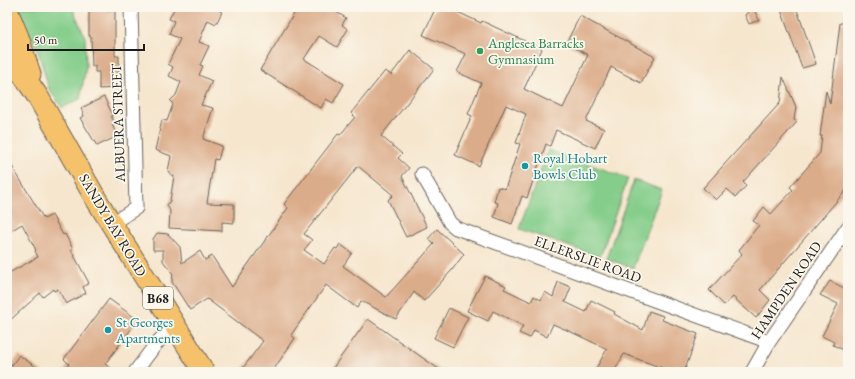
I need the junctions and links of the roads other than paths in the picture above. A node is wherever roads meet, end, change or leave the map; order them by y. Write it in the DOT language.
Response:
graph roads {
  1 [pos="131,7"];
  2 [pos="7,10"];
  3 [pos="7,51"];
  4 [pos="38,97"];
  5 [pos="422,174"];
  6 [pos="111,224"];
  7 [pos="848,227"];
  8 [pos="174,325"];
  9 [pos="769,342"];
  10 [pos="135,372"];
  11 [pos="204,372"];
  12 [pos="752,372"];
  1 -- 6 [label="street, ALBUERA STREET"];
  2 -- 4 [label="main road, SANDY BAY ROAD / B68"];
  3 -- 4 [label="main road, SANDY BAY ROAD / B68"];
  4 -- 6 [label="main road, SANDY BAY ROAD / B68"];
  5 -- 9 [label="street, ELLERSLIE ROAD"];
  6 -- 8 [label="main road, SANDY BAY ROAD / B68"];
  7 -- 9 [label="street, HAMPDEN ROAD"];
  8 -- 10 [label="street"];
  8 -- 11 [label="main road, SANDY BAY ROAD / B68"];
  9 -- 12 [label="street, HAMPDEN ROAD"];
}
